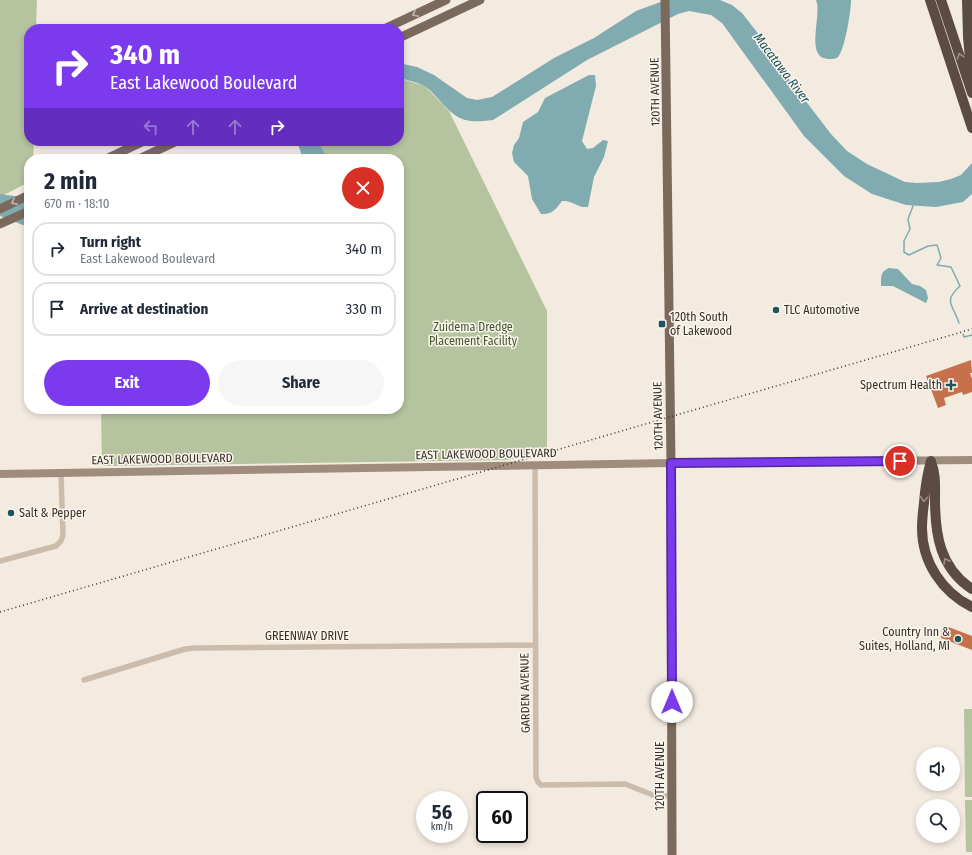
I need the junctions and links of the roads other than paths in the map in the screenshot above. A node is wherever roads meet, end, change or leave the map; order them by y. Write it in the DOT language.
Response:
graph roads {
  1 [pos="446,0"];
  2 [pos="480,0"];
  3 [pos="665,0"];
  4 [pos="930,0"];
  5 [pos="941,0"];
  6 [pos="967,0"];
  7 [pos="395,24"];
  8 [pos="404,32"];
  9 [pos="404,36"];
  10 [pos="972,80"];
  11 [pos="972,93"];
  12 [pos="972,128"];
  13 [pos="133,146"];
  14 [pos="166,146"];
  15 [pos="117,154"];
  16 [pos="150,154"];
  17 [pos="24,197"];
  18 [pos="0,209"];
  19 [pos="24,213"];
  20 [pos="3,223"];
  21 [pos="972,460"];
  22 [pos="931,461"];
  23 [pos="671,463"];
  24 [pos="536,466"];
  25 [pos="61,473"];
  26 [pos="0,474"];
  27 [pos="0,561"];
  28 [pos="972,589"];
  29 [pos="972,607"];
  30 [pos="535,645"];
  31 [pos="84,680"];
  32 [pos="672,796"];
  33 [pos="672,855"];
  1 -- 7 [label="main road, one-way"];
  1 -- 8 [label="main road"];
  2 -- 9 [label="main road"];
  3 -- 23 [label="main road, 120TH AVENUE"];
  4 -- 12 [label="highway"];
  11 -- 5 [label="highway, one-way"];
  6 -- 10 [label="highway"];
  13 -- 15 [label="main road"];
  14 -- 16 [label="main road"];
  17 -- 18 [label="main road, one-way"];
  19 -- 20 [label="main road"];
  21 -- 22 [label="main road, EAST LAKEWOOD BOULEVARD"];
  22 -- 23 [label="main road, EAST LAKEWOOD BOULEVARD"];
  28 -- 22 [label="highway, one-way"];
  22 -- 29 [label="highway, one-way"];
  23 -- 24 [label="main road, EAST LAKEWOOD BOULEVARD"];
  23 -- 32 [label="main road, 120TH AVENUE"];
  24 -- 25 [label="main road, EAST LAKEWOOD BOULEVARD"];
  24 -- 30 [label="street, GARDEN AVENUE"];
  25 -- 26 [label="main road, EAST LAKEWOOD BOULEVARD"];
  25 -- 27 [label="street"];
  30 -- 31 [label="street, GREENWAY DRIVE"];
  30 -- 32 [label="street, GARDEN AVENUE"];
  32 -- 33 [label="main road, 120TH AVENUE"];
}
